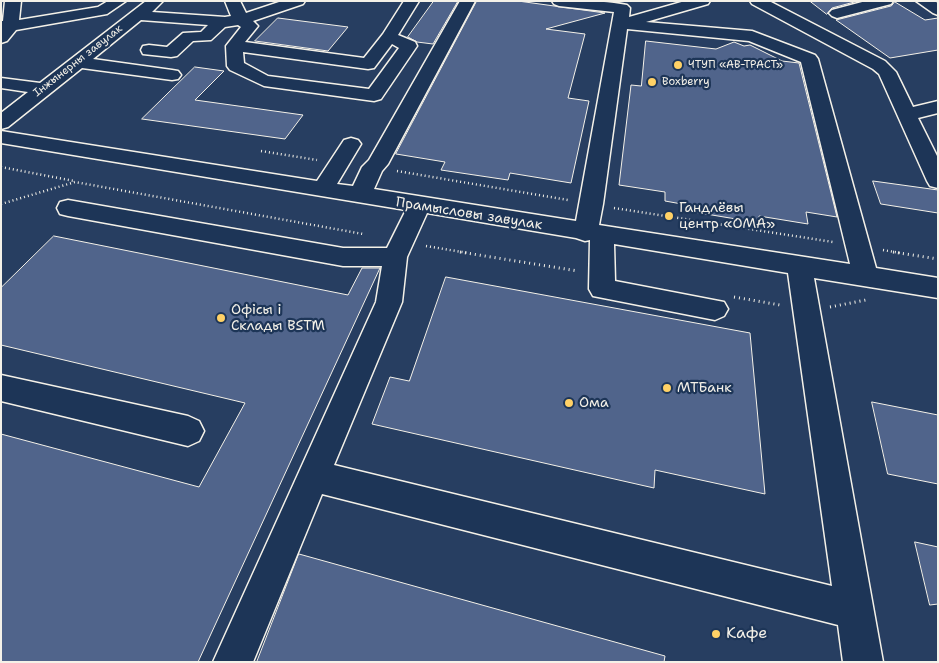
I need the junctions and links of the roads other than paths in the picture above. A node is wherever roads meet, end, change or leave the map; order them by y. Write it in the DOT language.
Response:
graph roads {
  1 [pos="13,1"];
  2 [pos="119,1"];
  3 [pos="156,1"];
  4 [pos="232,1"];
  5 [pos="298,1"];
  6 [pos="412,1"];
  7 [pos="468,1"];
  8 [pos="559,1"];
  9 [pos="703,1"];
  10 [pos="757,1"];
  11 [pos="886,1"];
  12 [pos="922,1"];
  13 [pos="938,10"];
  14 [pos="837,13"];
  15 [pos="136,15"];
  16 [pos="241,20"];
  17 [pos="221,22"];
  18 [pos="620,24"];
  19 [pos="5,30"];
  20 [pos="389,37"];
  21 [pos="234,46"];
  22 [pos="149,50"];
  23 [pos="77,62"];
  24 [pos="172,75"];
  25 [pos="1,83"];
  26 [pos="42,89"];
  27 [pos="938,107"];
  28 [pos="906,115"];
  29 [pos="1,123"];
  30 [pos="1,137"];
  31 [pos="351,144"];
  32 [pos="930,148"];
  33 [pos="938,181"];
  34 [pos="322,190"];
  35 [pos="360,196"];
  36 [pos="418,206"];
  37 [pos="68,208"];
  38 [pos="593,234"];
  39 [pos="398,249"];
  40 [pos="800,267"];
  41 [pos="866,277"];
  42 [pos="938,288"];
  43 [pos="722,302"];
  44 [pos="1,388"];
  45 [pos="188,431"];
  46 [pos="313,476"];
  47 [pos="854,610"];
  48 [pos="233,662"];
  49 [pos="862,662"];
  1 -- 19 [label="street"];
  2 -- 19 [label="street"];
  3 -- 15 [label="street, Інжынерны завулак"];
  4 -- 16 [label="street"];
  5 -- 16 [label="street"];
  6 -- 20 [label="street"];
  7 -- 35 [label="street"];
  8 -- 18 [label="street"];
  9 -- 18 [label="street"];
  10 -- 28 [label="street"];
  11 -- 14 [label="street"];
  12 -- 13 [label="street"];
  15 -- 17 [label="street"];
  15 -- 23 [label="street, Інжынерны завулак"];
  16 -- 17 [label="street"];
  16 -- 21 [label="street"];
  17 -- 22 [label="street"];
  18 -- 38 [label="street"];
  18 -- 41 [label="street"];
  20 -- 21 [label="street"];
  20 -- 21 [label="street"];
  23 -- 24 [label="street"];
  23 -- 26 [label="street, Інжынерны завулак"];
  25 -- 26 [label="street"];
  26 -- 29 [label="street, Інжынерны завулак"];
  27 -- 28 [label="street"];
  28 -- 32 [label="street"];
  30 -- 34 [label="street, Прамысловы завулак"];
  31 -- 34 [label="street"];
  32 -- 33 [label="street"];
  34 -- 35 [label="street, Прамысловы завулак"];
  35 -- 36 [label="street, Прамысловы завулак"];
  36 -- 38 [label="street, Прамысловы завулак"];
  36 -- 39 [label="street"];
  37 -- 39 [label="street"];
  38 -- 40 [label="street, Прамысловы завулак"];
  38 -- 43 [label="street"];
  39 -- 46 [label="street"];
  40 -- 41 [label="street, Прамысловы завулак"];
  40 -- 47 [label="street"];
  41 -- 42 [label="street, Прамысловы завулак"];
  44 -- 45 [label="street"];
  46 -- 47 [label="street"];
  46 -- 48 [label="street"];
  47 -- 49 [label="street"];
}
